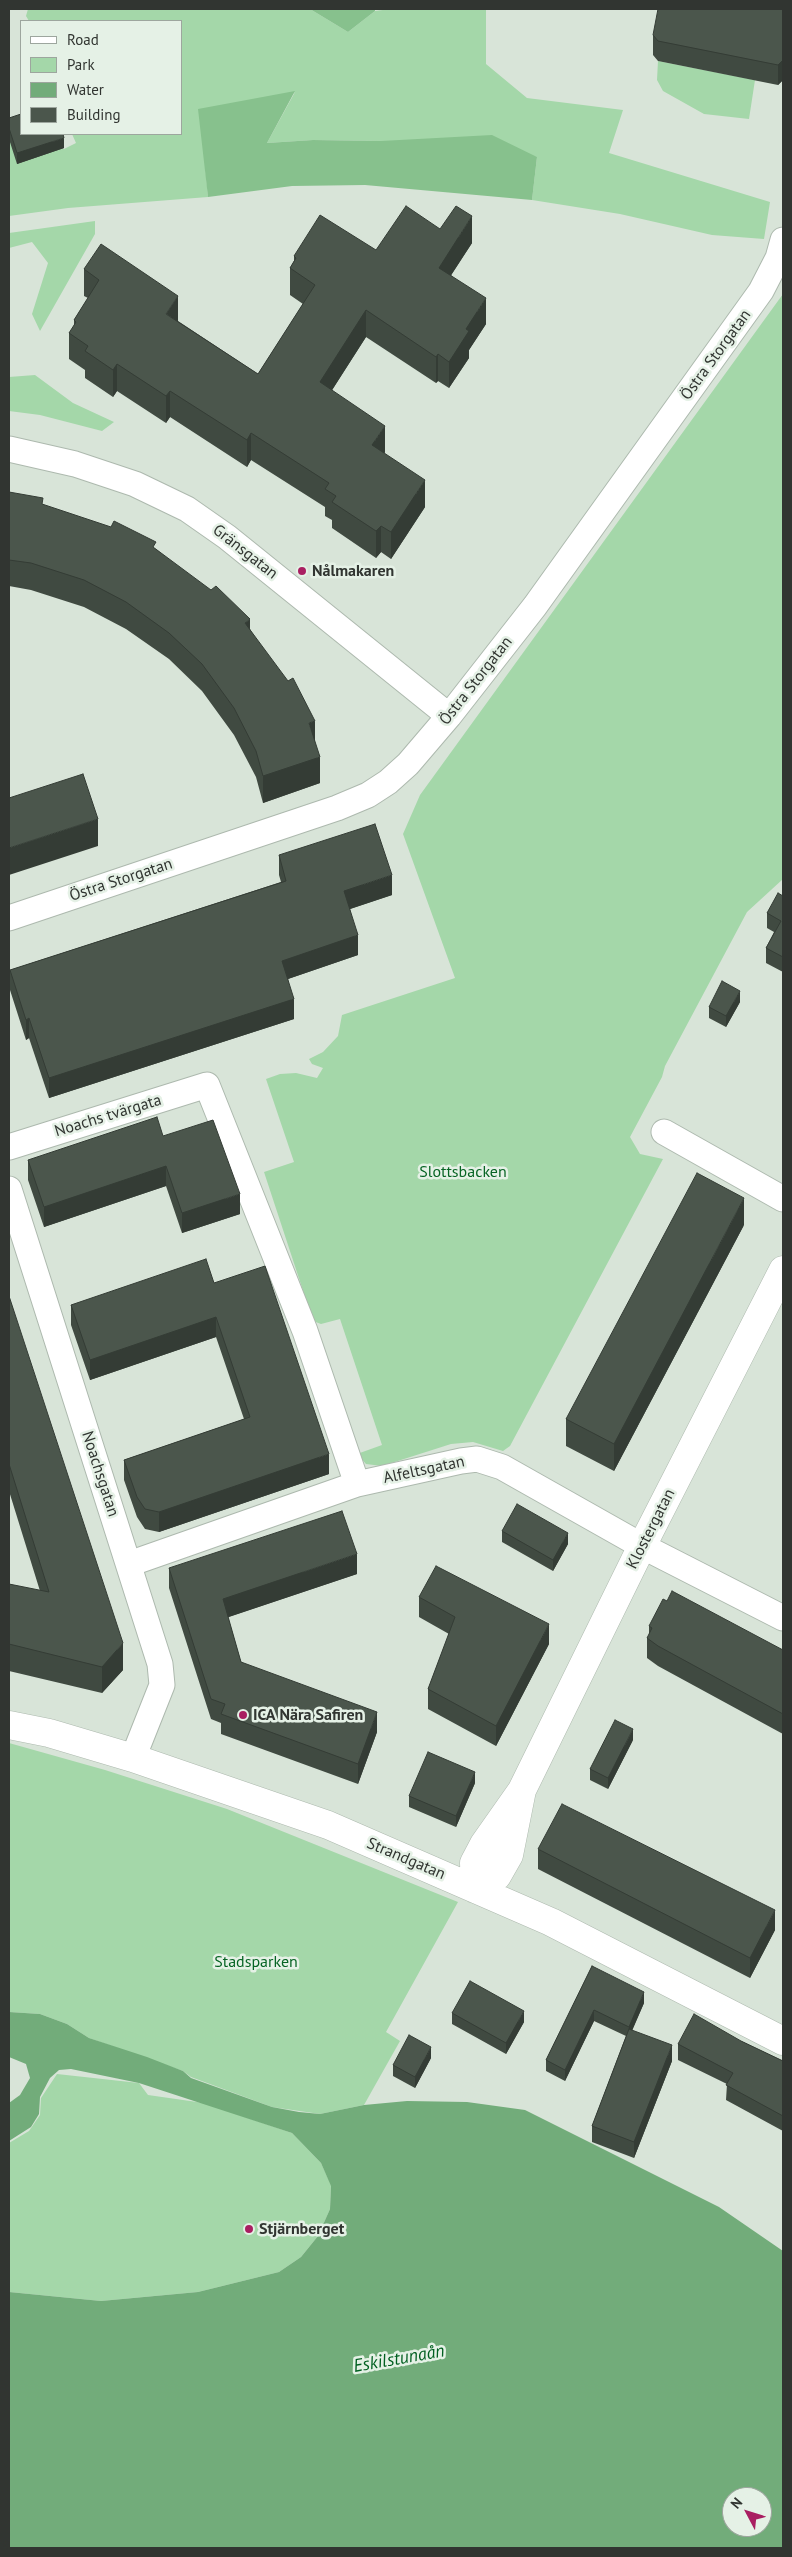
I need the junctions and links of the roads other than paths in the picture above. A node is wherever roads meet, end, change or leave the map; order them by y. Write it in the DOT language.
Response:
graph roads {
  1 [pos="783,240"];
  2 [pos="9,449"];
  3 [pos="449,716"];
  4 [pos="9,918"];
  5 [pos="664,1132"];
  6 [pos="9,1147"];
  7 [pos="9,1189"];
  8 [pos="783,1199"];
  9 [pos="783,1270"];
  10 [pos="357,1484"];
  11 [pos="642,1546"];
  12 [pos="129,1564"];
  13 [pos="783,1618"];
  14 [pos="9,1725"];
  15 [pos="133,1758"];
  16 [pos="475,1889"];
  17 [pos="783,2041"];
  1 -- 3 [label="street, Östra Storgatan"];
  2 -- 3 [label="street, Gränsgatan"];
  3 -- 4 [label="street, Östra Storgatan"];
  5 -- 8 [label="street"];
  6 -- 10 [label="street, Noachs tvärgata"];
  7 -- 12 [label="street, Noachsgatan"];
  9 -- 11 [label="street, Klostergatan"];
  10 -- 11 [label="street, Alfeltsgatan"];
  10 -- 12 [label="street, Alfeltsgatan"];
  11 -- 13 [label="street, Alfeltsgatan"];
  11 -- 16 [label="street, Klostergatan"];
  12 -- 15 [label="street, Noachsgatan"];
  14 -- 15 [label="street, Strandgatan"];
  15 -- 16 [label="street, Strandgatan"];
  16 -- 17 [label="street, Strandgatan"];
}
